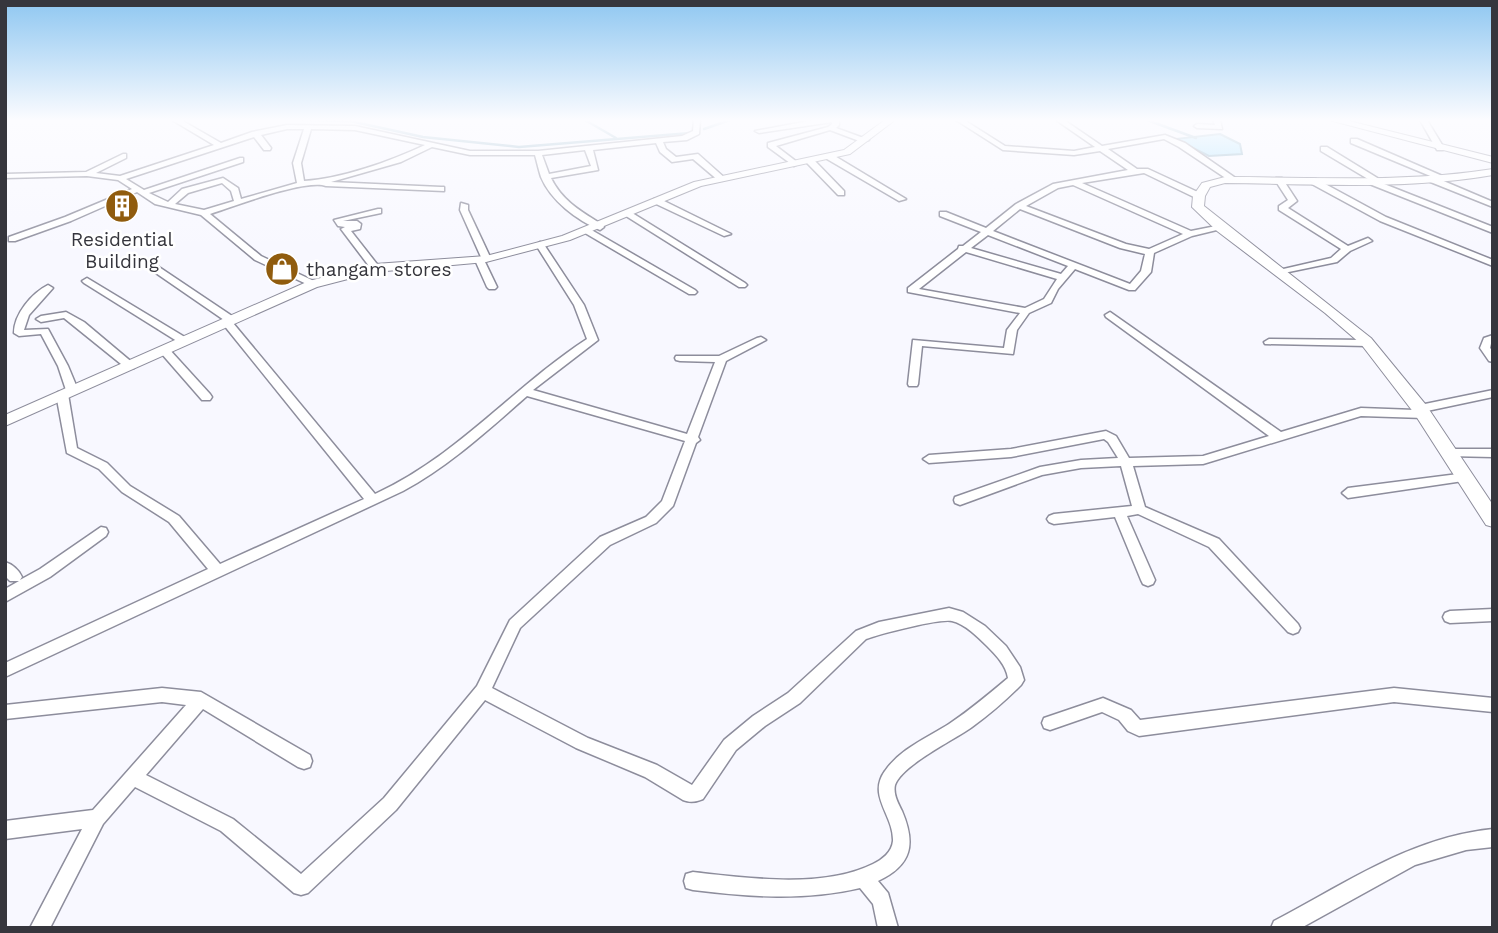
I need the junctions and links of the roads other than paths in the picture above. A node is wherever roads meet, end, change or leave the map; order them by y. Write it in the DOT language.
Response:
graph roads {
  1 [pos="109,164"];
  2 [pos="162,164"];
  3 [pos="228,164"];
  4 [pos="297,164"];
  5 [pos="383,164"];
  6 [pos="541,164"];
  7 [pos="593,164"];
  8 [pos="704,164"];
  9 [pos="794,164"];
  10 [pos="812,164"];
  11 [pos="841,164"];
  12 [pos="1124,164"];
  13 [pos="1209,164"];
  14 [pos="1346,164"];
  15 [pos="1403,164"];
  16 [pos="1135,171"];
  17 [pos="1493,172"];
  18 [pos="87,174"];
  19 [pos="5,176"];
  20 [pos="545,177"];
  21 [pos="120,178"];
  22 [pos="722,179"];
  23 [pos="1233,179"];
  24 [pos="1437,179"];
  25 [pos="1279,180"];
  26 [pos="1314,181"];
  27 [pos="1373,181"];
  28 [pos="319,183"];
  29 [pos="1074,183"];
  30 [pos="300,184"];
  31 [pos="441,189"];
  32 [pos="139,191"];
  33 [pos="841,193"];
  34 [pos="1199,195"];
  35 [pos="902,200"];
  36 [pos="657,201"];
  37 [pos="238,202"];
  38 [pos="169,205"];
  39 [pos="464,205"];
  40 [pos="1493,205"];
  41 [pos="1019,206"];
  42 [pos="378,211"];
  43 [pos="204,213"];
  44 [pos="629,214"];
  45 [pos="943,214"];
  46 [pos="1221,228"];
  47 [pos="594,229"];
  48 [pos="987,229"];
  49 [pos="1493,230"];
  50 [pos="727,234"];
  51 [pos="1190,234"];
  52 [pos="12,239"];
  53 [pos="1367,241"];
  54 [pos="540,245"];
  55 [pos="962,248"];
  56 [pos="1348,249"];
  57 [pos="1150,253"];
  58 [pos="483,260"];
  59 [pos="1493,263"];
  60 [pos="153,267"];
  61 [pos="1073,267"];
  62 [pos="375,268"];
  63 [pos="1282,272"];
  64 [pos="1063,278"];
  65 [pos="87,281"];
  66 [pos="313,284"];
  67 [pos="742,285"];
  68 [pos="492,287"];
  69 [pos="48,288"];
  70 [pos="692,292"];
  71 [pos="1026,311"];
  72 [pos="1110,315"];
  73 [pos="41,319"];
  74 [pos="229,321"];
  75 [pos="1493,338"];
  76 [pos="761,340"];
  77 [pos="184,341"];
  78 [pos="1269,342"];
  79 [pos="1368,343"];
  80 [pos="164,351"];
  81 [pos="680,358"];
  82 [pos="721,359"];
  83 [pos="1493,359"];
  84 [pos="130,366"];
  85 [pos="913,384"];
  86 [pos="67,392"];
  87 [pos="526,392"];
  88 [pos="1493,393"];
  89 [pos="206,397"];
  90 [pos="1422,412"];
  91 [pos="5,421"];
  92 [pos="1279,437"];
  93 [pos="694,439"];
  94 [pos="1451,453"];
  95 [pos="1493,453"];
  96 [pos="929,460"];
  97 [pos="1126,462"];
  98 [pos="1466,477"];
  99 [pos="1348,493"];
  100 [pos="960,500"];
  101 [pos="373,501"];
  102 [pos="1138,509"];
  103 [pos="1120,514"];
  104 [pos="1054,519"];
  105 [pos="1493,520"];
  106 [pos="101,532"];
  107 [pos="218,571"];
  108 [pos="1148,580"];
  109 [pos="5,596"];
  110 [pos="1493,615"];
  111 [pos="1450,617"];
  112 [pos="1293,628"];
  113 [pos="5,670"];
  114 [pos="482,691"];
  115 [pos="201,699"];
  116 [pos="1493,705"];
  117 [pos="5,712"];
  118 [pos="1050,723"];
  119 [pos="304,761"];
  120 [pos="134,778"];
  121 [pos="97,818"];
  122 [pos="5,830"];
  123 [pos="1493,838"];
  124 [pos="864,878"];
  125 [pos="694,881"];
  126 [pos="40,928"];
  127 [pos="888,928"];
  128 [pos="1282,928"];
  1 -- 18 [label="street"];
  2 -- 21 [label="street"];
  3 -- 32 [label="street"];
  4 -- 30 [label="street"];
  5 -- 28 [label="street"];
  6 -- 20 [label="street"];
  7 -- 20 [label="street"];
  8 -- 22 [label="street"];
  9 -- 22 [label="street"];
  10 -- 33 [label="street"];
  11 -- 35 [label="street"];
  12 -- 16 [label="street"];
  13 -- 23 [label="street"];
  14 -- 27 [label="street"];
  15 -- 24 [label="street"];
  16 -- 29 [label="street"];
  16 -- 34 [label="street"];
  17 -- 24 [label="main road"];
  18 -- 19 [label="street"];
  18 -- 21 [label="street"];
  20 -- 47 [label="street"];
  21 -- 32 [label="street"];
  22 -- 36 [label="street"];
  23 -- 25 [label="main road"];
  23 -- 34 [label="main road"];
  24 -- 27 [label="main road"];
  24 -- 40 [label="street"];
  25 -- 26 [label="main road"];
  25 -- 56 [label="street"];
  26 -- 27 [label="main road"];
  26 -- 59 [label="street"];
  27 -- 49 [label="street"];
  28 -- 30 [label="street"];
  28 -- 31 [label="street"];
  29 -- 41 [label="street"];
  29 -- 51 [label="street"];
  30 -- 37 [label="street"];
  32 -- 38 [label="street"];
  32 -- 52 [label="street"];
  34 -- 46 [label="main road"];
  36 -- 44 [label="street"];
  36 -- 50 [label="street"];
  37 -- 38 [label="street"];
  37 -- 43 [label="street"];
  38 -- 43 [label="street"];
  39 -- 58 [label="street"];
  41 -- 48 [label="street"];
  41 -- 57 [label="street"];
  42 -- 62 [label="street"];
  43 -- 66 [label="street"];
  44 -- 47 [label="street"];
  44 -- 67 [label="street"];
  45 -- 48 [label="street"];
  46 -- 51 [label="street"];
  46 -- 63 [label="main road"];
  47 -- 54 [label="street"];
  47 -- 70 [label="street"];
  48 -- 55 [label="street"];
  48 -- 61 [label="street"];
  51 -- 57 [label="street"];
  53 -- 56 [label="street"];
  54 -- 58 [label="street"];
  54 -- 87 [label="street"];
  55 -- 64 [label="street"];
  55 -- 71 [label="street"];
  56 -- 63 [label="street"];
  57 -- 61 [label="street"];
  58 -- 62 [label="street"];
  58 -- 68 [label="street"];
  60 -- 74 [label="street"];
  61 -- 64 [label="street"];
  62 -- 66 [label="street"];
  63 -- 79 [label="main road"];
  64 -- 71 [label="street"];
  65 -- 77 [label="street"];
  66 -- 74 [label="street"];
  69 -- 86 [label="street"];
  71 -- 85 [label="street"];
  72 -- 92 [label="street"];
  73 -- 84 [label="street"];
  74 -- 77 [label="street"];
  74 -- 101 [label="street"];
  75 -- 83 [label="street"];
  76 -- 82 [label="street"];
  77 -- 80 [label="street"];
  78 -- 79 [label="street"];
  79 -- 90 [label="main road"];
  80 -- 84 [label="street"];
  80 -- 89 [label="street"];
  81 -- 82 [label="street"];
  82 -- 93 [label="street"];
  84 -- 86 [label="street"];
  86 -- 91 [label="street"];
  86 -- 107 [label="street"];
  87 -- 93 [label="street"];
  87 -- 101 [label="street"];
  88 -- 90 [label="street"];
  90 -- 92 [label="street"];
  90 -- 94 [label="main road"];
  92 -- 97 [label="street"];
  93 -- 114 [label="street"];
  94 -- 95 [label="street"];
  94 -- 98 [label="main road"];
  96 -- 97 [label="street"];
  97 -- 100 [label="street"];
  97 -- 102 [label="street"];
  98 -- 99 [label="street"];
  98 -- 105 [label="main road"];
  101 -- 107 [label="street"];
  102 -- 103 [label="street"];
  102 -- 112 [label="street"];
  103 -- 104 [label="street"];
  103 -- 108 [label="street"];
  106 -- 109 [label="street"];
  107 -- 113 [label="street"];
  110 -- 111 [label="street"];
  114 -- 120 [label="street"];
  114 -- 124 [label="street"];
  115 -- 117 [label="street"];
  115 -- 119 [label="street"];
  115 -- 120 [label="street"];
  116 -- 118 [label="street"];
  120 -- 121 [label="street"];
  121 -- 122 [label="street"];
  121 -- 126 [label="street"];
  123 -- 128 [label="street"];
  124 -- 125 [label="street"];
  124 -- 127 [label="street"];
}
